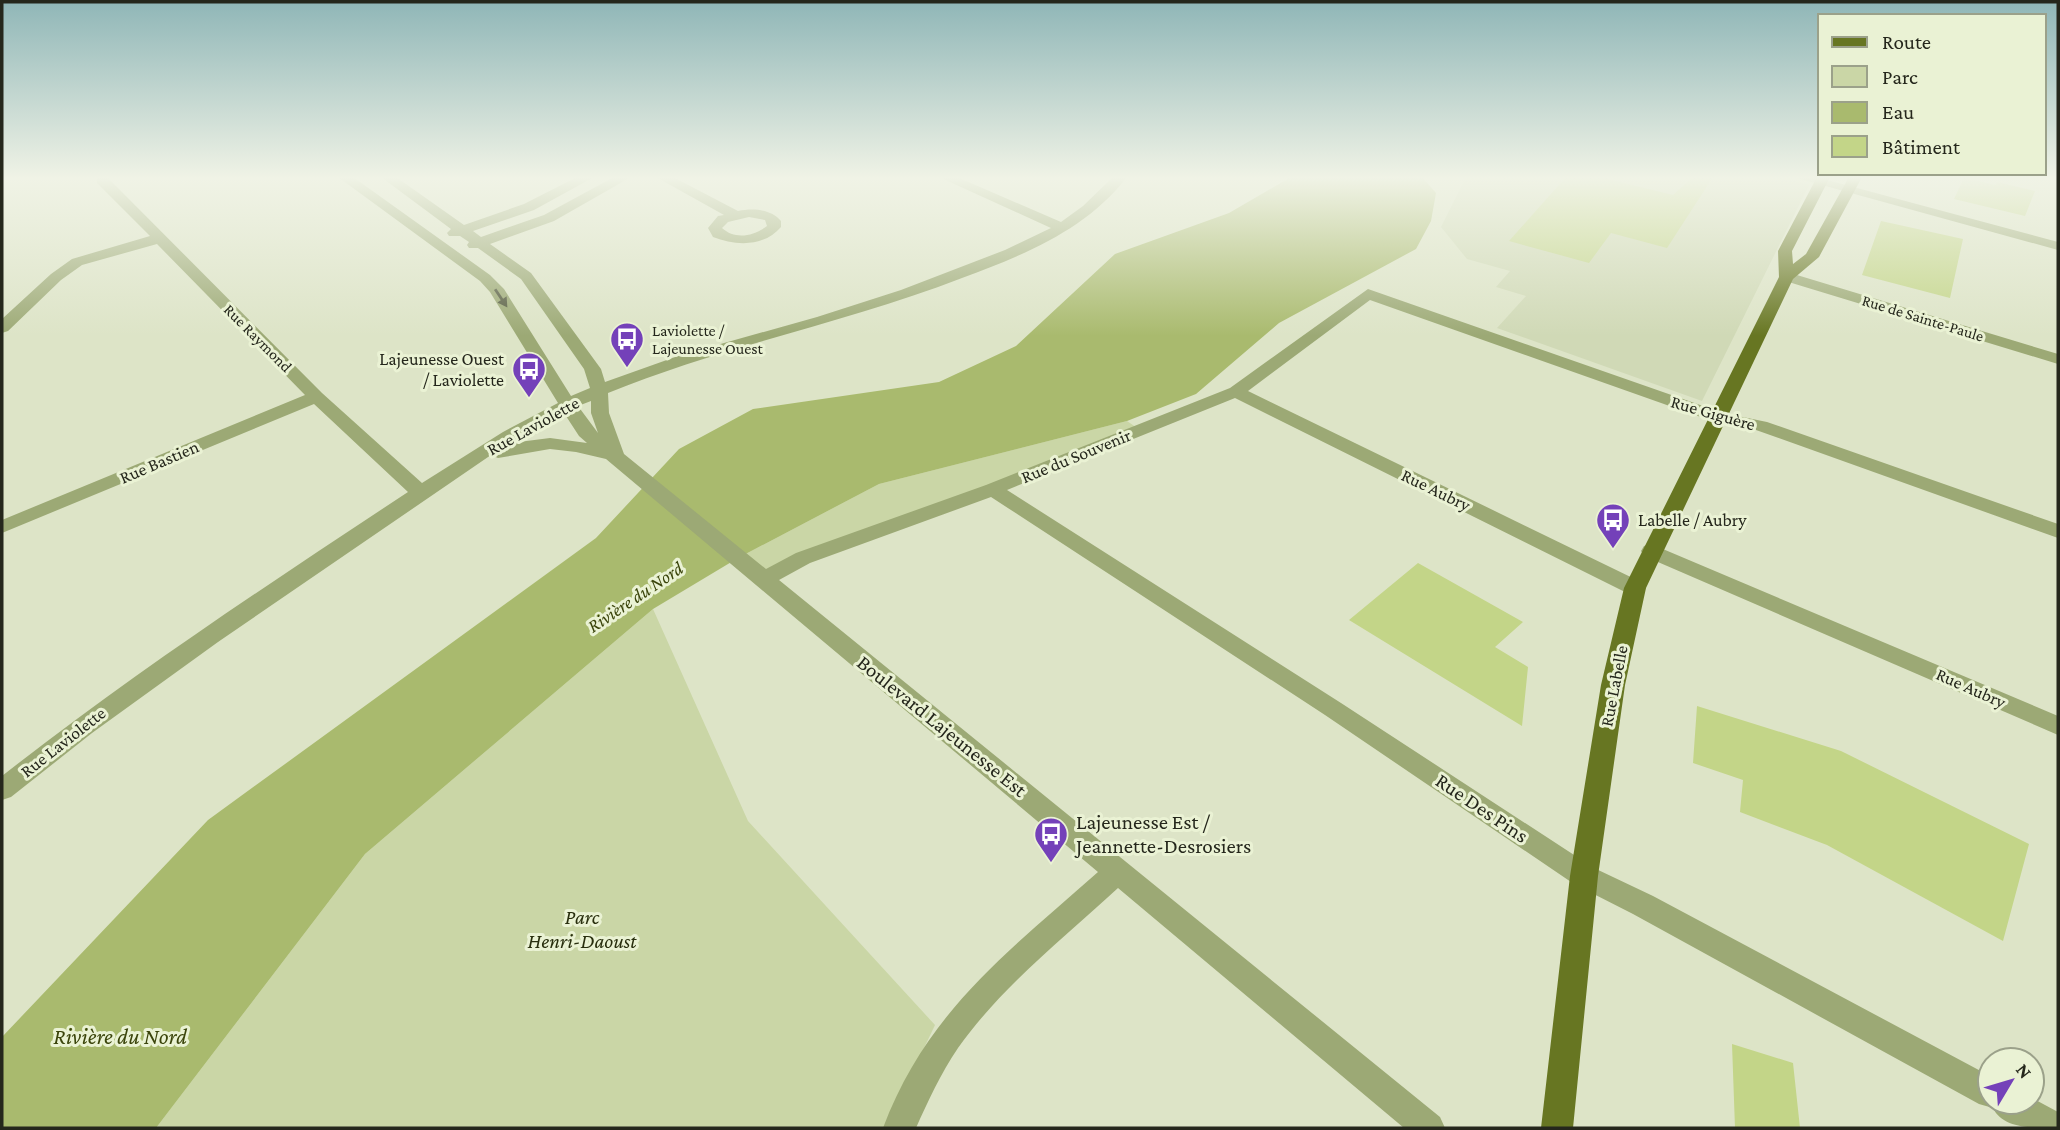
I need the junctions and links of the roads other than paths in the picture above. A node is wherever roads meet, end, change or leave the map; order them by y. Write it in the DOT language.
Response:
graph roads {
  1 [pos="152,230"];
  2 [pos="417,230"];
  3 [pos="464,230"];
  4 [pos="516,230"];
  5 [pos="1060,230"];
  6 [pos="1796,230"];
  7 [pos="1827,230"];
  8 [pos="2005,230"];
  9 [pos="2037,230"];
  10 [pos="2058,235"];
  11 [pos="160,238"];
  12 [pos="433,241"];
  13 [pos="481,242"];
  14 [pos="2058,246"];
  15 [pos="450,253"];
  16 [pos="1787,277"];
  17 [pos="1368,294"];
  18 [pos="2,328"];
  19 [pos="2058,359"];
  20 [pos="599,390"];
  21 [pos="1236,392"];
  22 [pos="316,397"];
  23 [pos="568,404"];
  24 [pos="1718,417"];
  25 [pos="475,458"];
  26 [pos="623,465"];
  27 [pos="993,488"];
  28 [pos="421,493"];
  29 [pos="2,527"];
  30 [pos="2058,531"];
  31 [pos="1651,551"];
  32 [pos="763,580"];
  33 [pos="1635,588"];
  34 [pos="2058,726"];
  35 [pos="2,790"];
  36 [pos="1118,871"];
  37 [pos="1584,876"];
  38 [pos="1976,1085"];
  39 [pos="2058,1112"];
  40 [pos="2033,1116"];
  41 [pos="899,1128"];
  42 [pos="1429,1128"];
  43 [pos="1557,1128"];
  44 [pos="2055,1128"];
  1 -- 11 [label="street, Rue Raymond"];
  2 -- 12 [label="street, Boulevard Lajeunesse Est"];
  3 -- 12 [label="street"];
  3 -- 13 [label="street"];
  4 -- 13 [label="street"];
  5 -- 20 [label="street, Rue Laviolette"];
  6 -- 16 [label="main road, Rue Labelle"];
  7 -- 16 [label="main road, Rue Labelle"];
  8 -- 14 [label="street"];
  9 -- 10 [label="street"];
  11 -- 18 [label="street"];
  11 -- 22 [label="street, Rue Raymond"];
  12 -- 15 [label="street, Boulevard Lajeunesse Est"];
  13 -- 15 [label="street"];
  13 -- 20 [label="street"];
  15 -- 23 [label="street, Boulevard Lajeunesse Est, one-way"];
  16 -- 19 [label="street, Rue de Sainte-Paule"];
  16 -- 24 [label="main road, Rue Labelle"];
  17 -- 21 [label="street, Rue du Souvenir"];
  17 -- 24 [label="street, Rue Giguère"];
  20 -- 23 [label="street, Rue Laviolette"];
  20 -- 26 [label="street"];
  21 -- 27 [label="street, Rue du Souvenir"];
  21 -- 33 [label="street, Rue Aubry"];
  22 -- 28 [label="street, Rue Raymond"];
  22 -- 29 [label="street, Rue Bastien"];
  23 -- 25 [label="street, Rue Laviolette"];
  23 -- 26 [label="street, Boulevard Lajeunesse Est"];
  24 -- 30 [label="street, Rue Giguère"];
  24 -- 31 [label="main road, Rue Labelle"];
  25 -- 26 [label="street"];
  25 -- 28 [label="street, Rue Laviolette"];
  26 -- 32 [label="street, Boulevard Lajeunesse Est"];
  27 -- 32 [label="street, Rue du Souvenir"];
  27 -- 37 [label="street, Rue Des Pins"];
  28 -- 35 [label="street, Rue Laviolette"];
  31 -- 33 [label="main road, Rue Labelle"];
  31 -- 34 [label="street, Rue Aubry"];
  32 -- 36 [label="street, Boulevard Lajeunesse Est"];
  33 -- 37 [label="main road, Rue Labelle"];
  36 -- 41 [label="street"];
  36 -- 42 [label="street, Boulevard Lajeunesse Est"];
  37 -- 38 [label="street, Rue Des Pins"];
  37 -- 43 [label="main road, Rue Labelle"];
  39 -- 44 [label="street"];
  40 -- 44 [label="street"];
}
